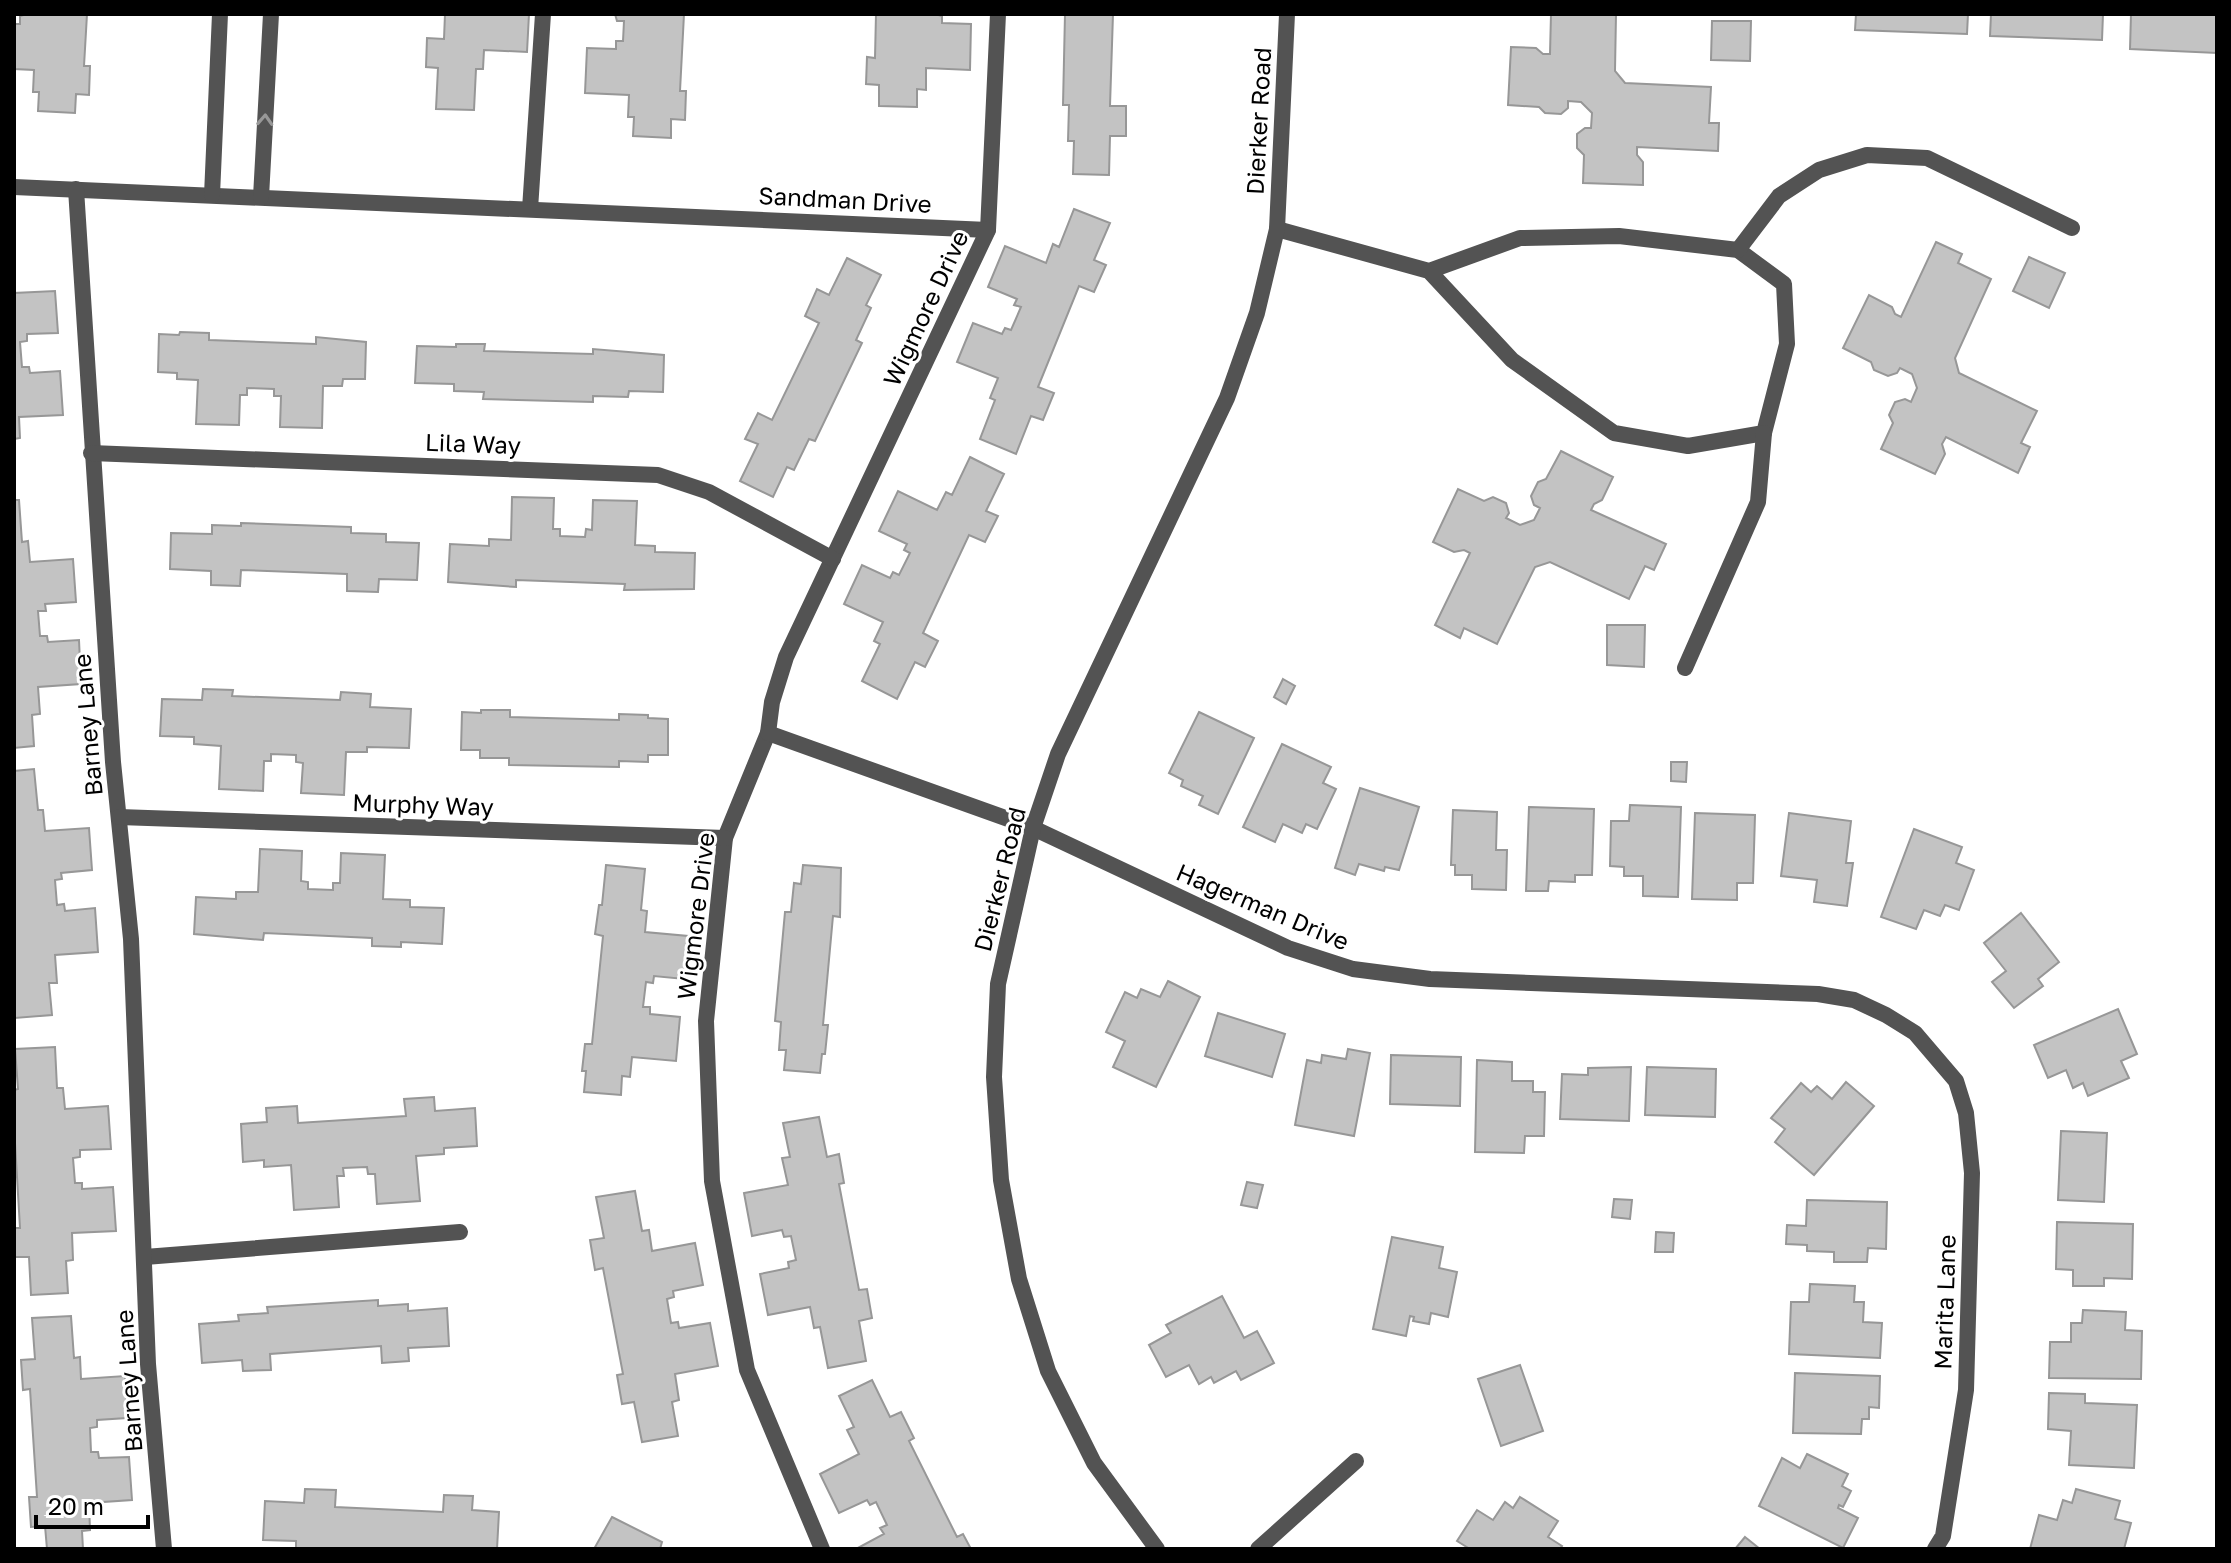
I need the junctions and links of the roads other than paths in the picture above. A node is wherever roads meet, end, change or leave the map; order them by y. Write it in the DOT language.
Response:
graph roads {
  1 [pos="220,14"];
  2 [pos="271,14"];
  3 [pos="543,14"];
  4 [pos="998,14"];
  5 [pos="1287,14"];
  6 [pos="14,187"];
  7 [pos="76,189"];
  8 [pos="212,195"];
  9 [pos="261,197"];
  10 [pos="530,209"];
  11 [pos="2072,228"];
  12 [pos="1277,229"];
  13 [pos="988,230"];
  14 [pos="1738,250"];
  15 [pos="1429,271"];
  16 [pos="1764,433"];
  17 [pos="91,453"];
  18 [pos="833,559"];
  19 [pos="1685,668"];
  20 [pos="768,733"];
  21 [pos="119,817"];
  22 [pos="1033,828"];
  23 [pos="725,838"];
  24 [pos="1940,1060"];
  25 [pos="460,1232"];
  26 [pos="145,1257"];
  27 [pos="1356,1461"];
  28 [pos="164,1549"];
  29 [pos="822,1549"];
  30 [pos="1157,1549"];
  31 [pos="1258,1549"];
  32 [pos="1935,1549"];
  1 -- 8 [label="street"];
  9 -- 2 [label="street, one-way"];
  3 -- 10 [label="street"];
  4 -- 13 [label="street"];
  5 -- 12 [label="street, Dierker Road"];
  6 -- 7 [label="street, Sandman Drive"];
  7 -- 8 [label="street, Sandman Drive"];
  7 -- 17 [label="street, Barney Lane"];
  8 -- 9 [label="street, Sandman Drive"];
  9 -- 10 [label="street, Sandman Drive"];
  10 -- 13 [label="street, Sandman Drive"];
  11 -- 14 [label="street"];
  12 -- 15 [label="street, Dierker Road"];
  12 -- 22 [label="street, Dierker Road"];
  13 -- 18 [label="street, Wigmore Drive"];
  14 -- 15 [label="street"];
  14 -- 16 [label="street"];
  15 -- 16 [label="street"];
  16 -- 19 [label="street"];
  17 -- 18 [label="street, Lila Way"];
  17 -- 21 [label="street, Barney Lane"];
  18 -- 20 [label="street, Wigmore Drive"];
  20 -- 22 [label="street, Hagerman Drive"];
  20 -- 23 [label="street, Wigmore Drive"];
  21 -- 23 [label="street, Murphy Way"];
  21 -- 26 [label="street, Barney Lane"];
  22 -- 24 [label="street, Hagerman Drive"];
  22 -- 30 [label="street, Dierker Road"];
  23 -- 29 [label="street, Wigmore Drive"];
  24 -- 32 [label="street, Marita Lane"];
  25 -- 26 [label="street"];
  26 -- 28 [label="street, Barney Lane"];
  27 -- 31 [label="street"];
}
